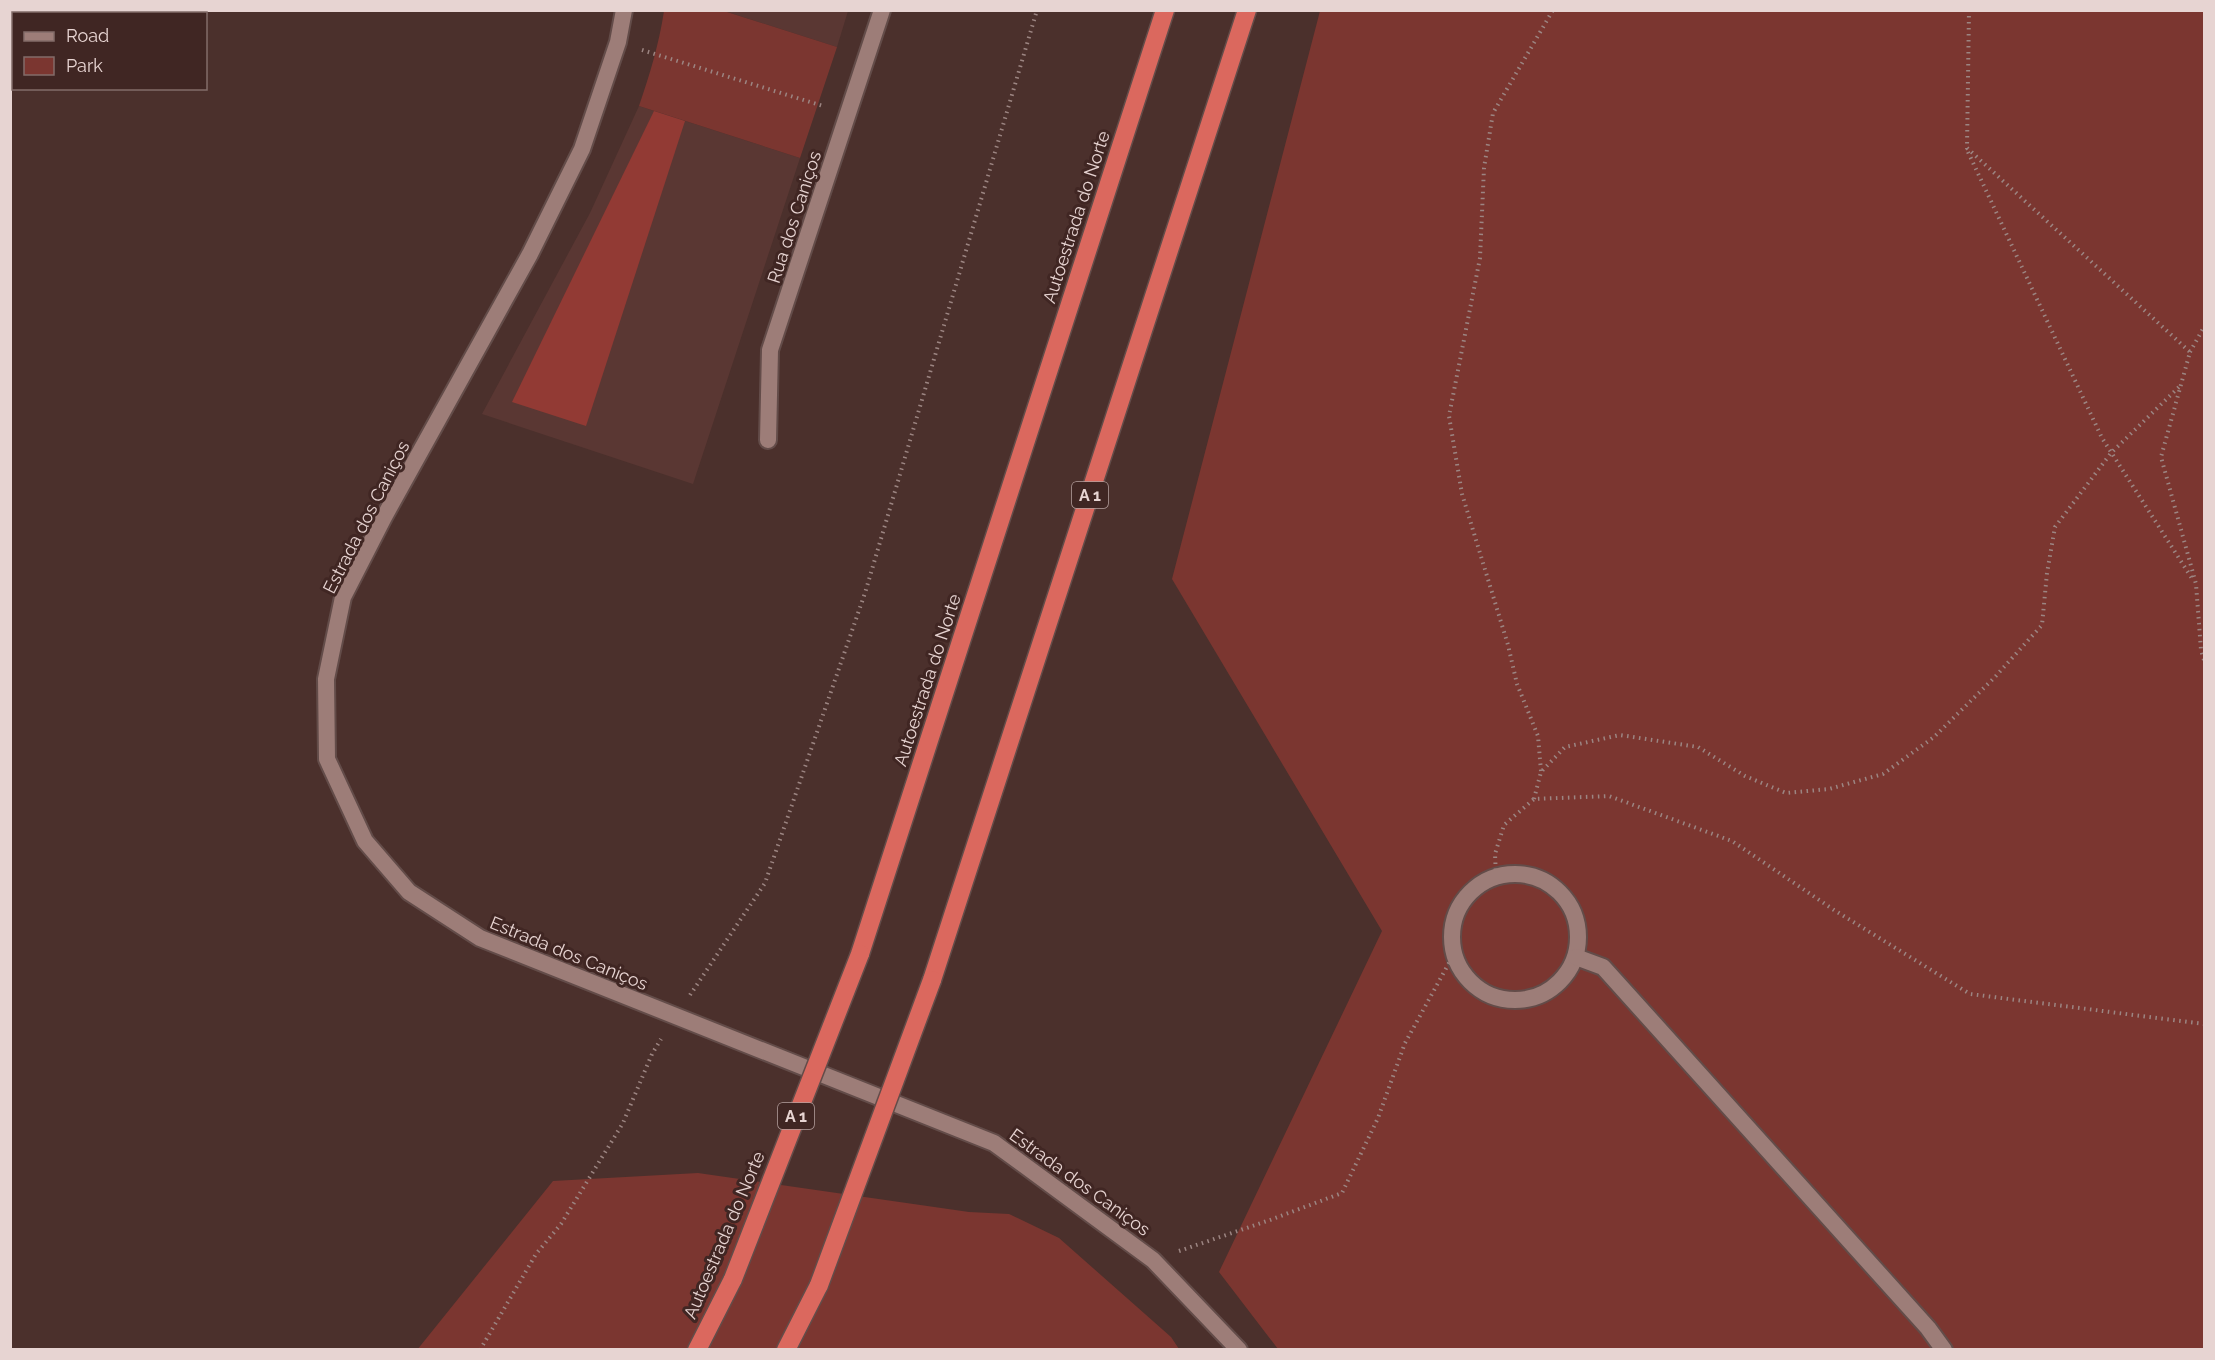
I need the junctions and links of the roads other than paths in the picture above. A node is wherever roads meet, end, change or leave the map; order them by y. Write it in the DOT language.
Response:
graph roads {
  1 [pos="624,10"];
  2 [pos="882,10"];
  3 [pos="1165,10"];
  4 [pos="1247,10"];
  5 [pos="768,440"];
  6 [pos="1576,957"];
  7 [pos="697,1350"];
  8 [pos="786,1350"];
  9 [pos="1239,1350"];
  10 [pos="1944,1350"];
  1 -- 9 [label="street, Estrada dos Caniços"];
  2 -- 5 [label="street, Rua dos Caniços"];
  3 -- 7 [label="highway, Autoestrada do Norte / A 1, bridge"];
  4 -- 8 [label="highway, A 1, bridge"];
  6 -- 6 [label="street"];
  6 -- 10 [label="street"];
}
